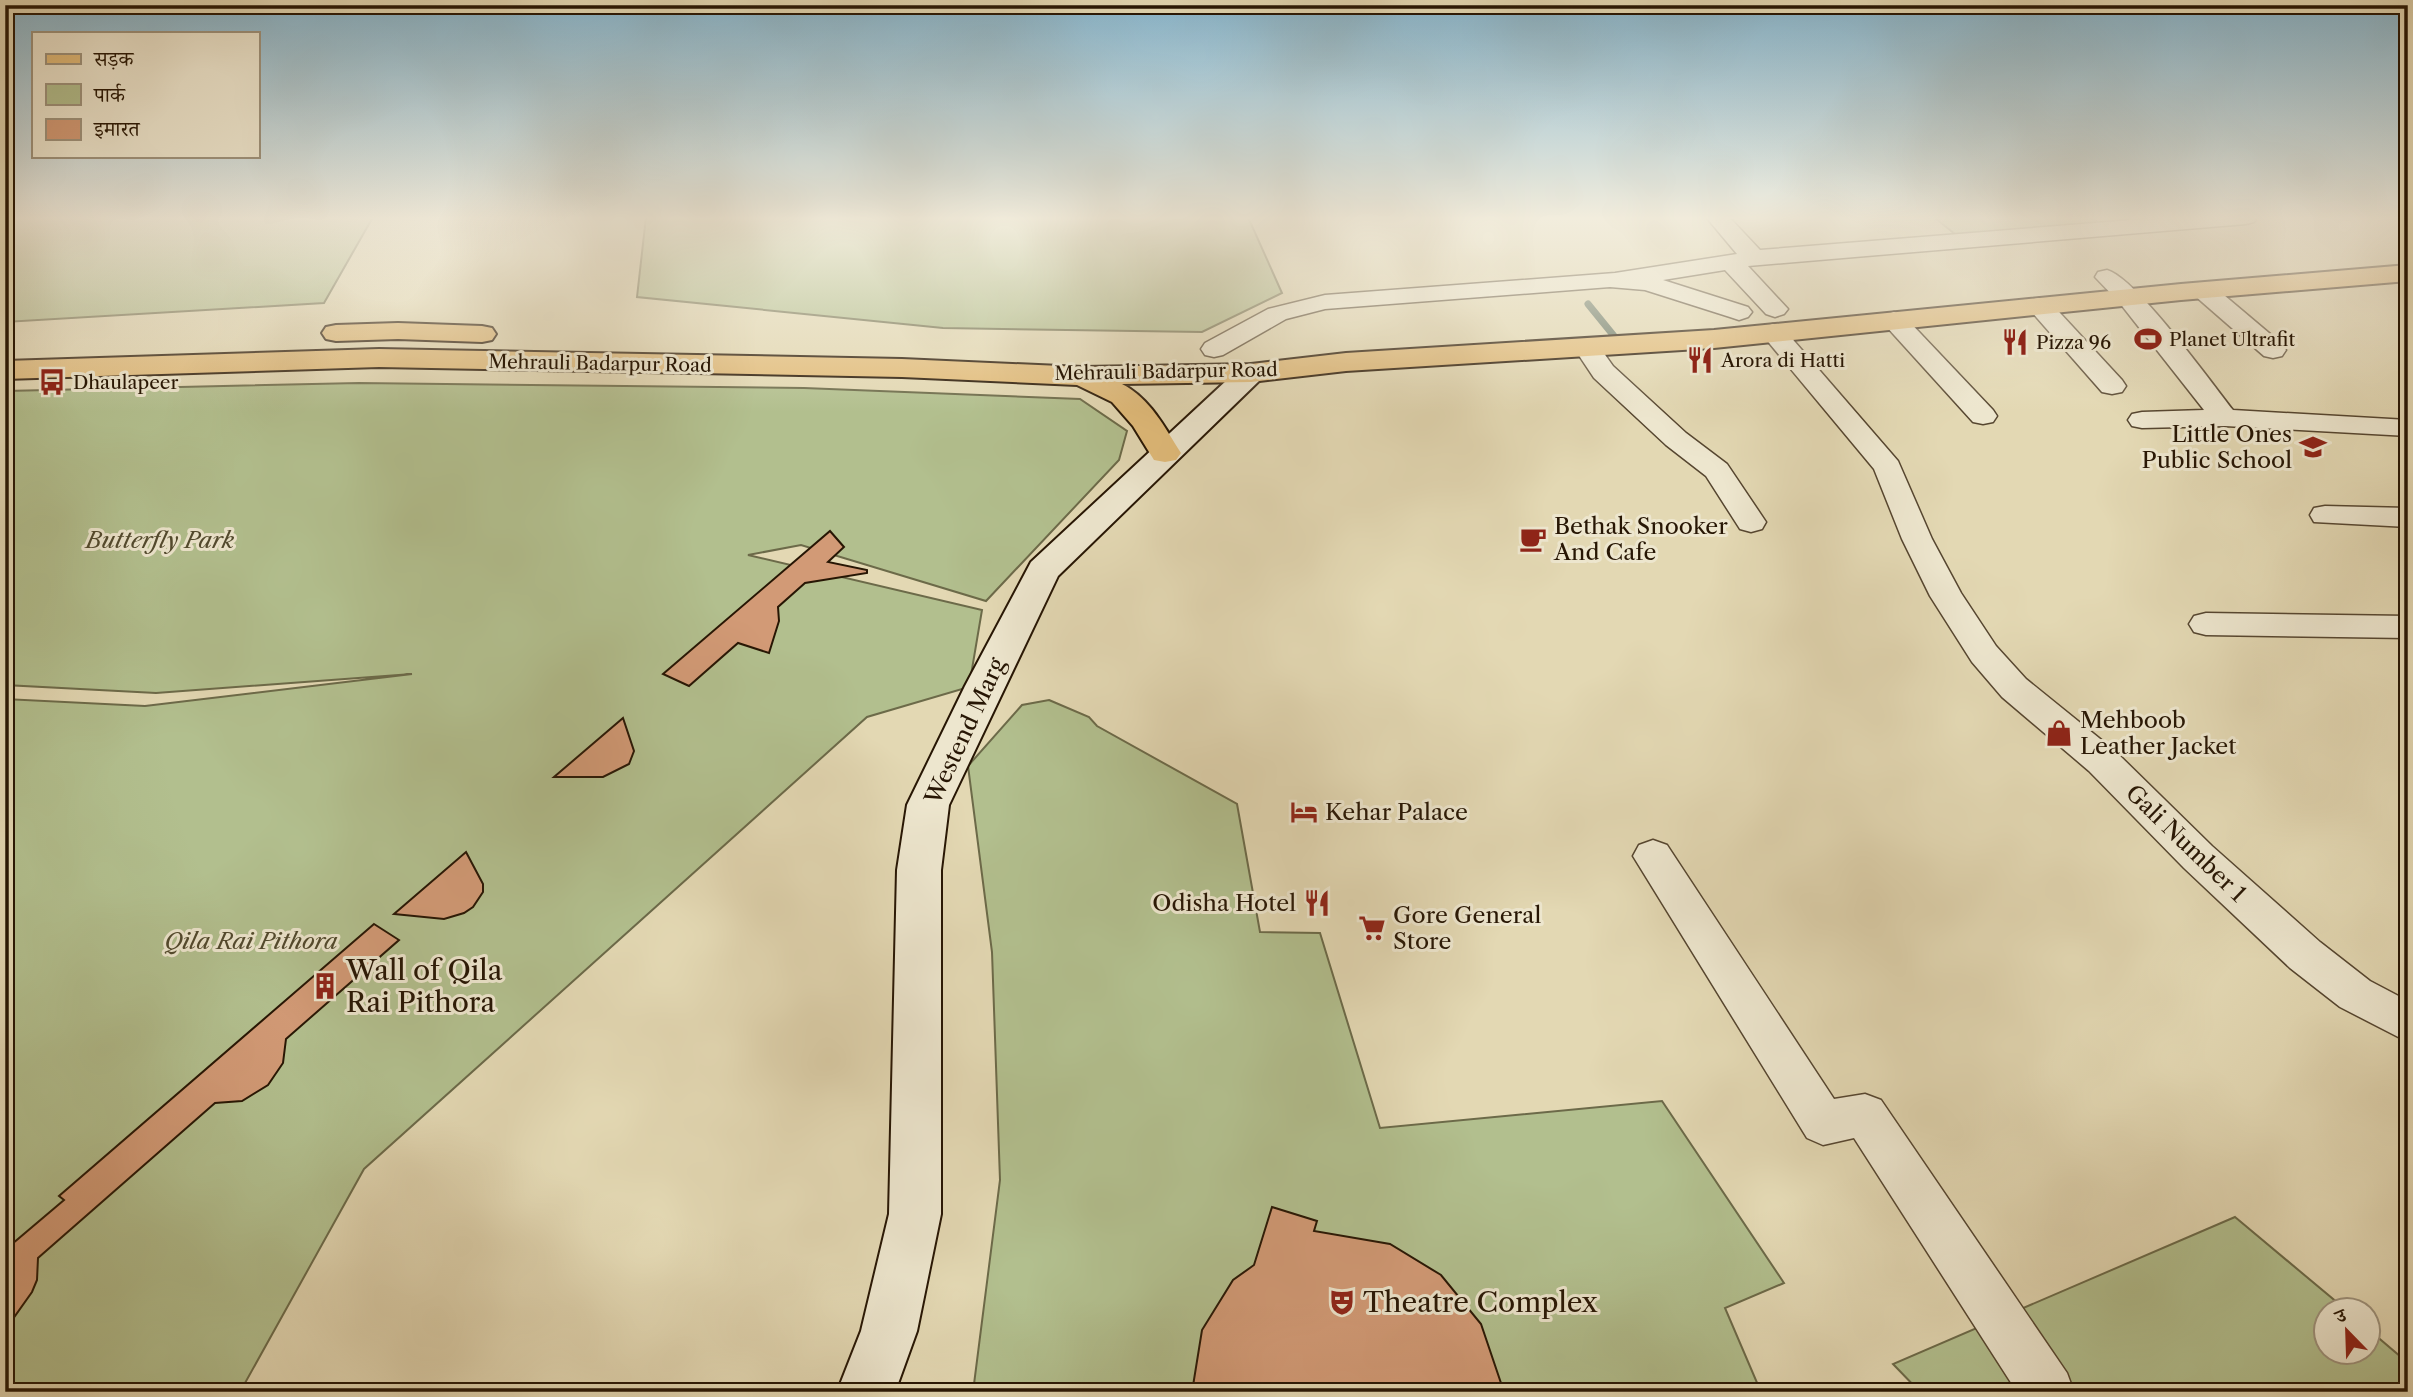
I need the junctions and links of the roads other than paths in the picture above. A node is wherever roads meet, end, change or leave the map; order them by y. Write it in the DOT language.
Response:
graph roads {
  1 [pos="1580,282"];
  2 [pos="1643,282"];
  3 [pos="1754,282"];
  4 [pos="2069,282"];
  5 [pos="2113,282"];
  6 [pos="2282,282"];
  7 [pos="2203,290"];
  8 [pos="2128,297"];
  9 [pos="2039,305"];
  10 [pos="1739,312"];
  11 [pos="1894,320"];
  12 [pos="1774,321"];
  13 [pos="5,344"];
  14 [pos="1587,348"];
  15 [pos="1214,349"];
  16 [pos="2273,351"];
  17 [pos="5,370"];
  18 [pos="1251,373"];
  19 [pos="1083,376"];
  20 [pos="2112,386"];
  21 [pos="1983,416"];
  22 [pos="2225,418"];
  23 [pos="2142,420"];
  24 [pos="2408,428"];
  25 [pos="1165,453"];
  26 [pos="2325,515"];
  27 [pos="2408,518"];
  28 [pos="1751,522"];
  29 [pos="2206,624"];
  30 [pos="2408,627"];
  31 [pos="1653,856"];
  32 [pos="2408,1023"];
  33 [pos="866,1392"];
  34 [pos="2048,1392"];
  1 -- 15 [label="street"];
  2 -- 10 [label="street"];
  3 -- 12 [label="street, Gali Number 1"];
  4 -- 12 [label="main road, Mehrauli Badarpur Road"];
  5 -- 8 [label="street"];
  6 -- 7 [label="main road, Mehrauli Badarpur Road"];
  7 -- 8 [label="main road, Mehrauli Badarpur Road"];
  7 -- 16 [label="street"];
  8 -- 9 [label="main road, Mehrauli Badarpur Road"];
  8 -- 22 [label="street"];
  9 -- 11 [label="main road, Mehrauli Badarpur Road"];
  9 -- 20 [label="street"];
  10 -- 12 [label="main road, Mehrauli Badarpur Road"];
  10 -- 15 [label="main road, Mehrauli Badarpur Road"];
  11 -- 12 [label="main road, Mehrauli Badarpur Road"];
  11 -- 21 [label="street"];
  12 -- 14 [label="main road, Mehrauli Badarpur Road"];
  12 -- 32 [label="street, Gali Number 1"];
  13 -- 15 [label="main road, Mehrauli Badarpur Road"];
  14 -- 18 [label="main road, Mehrauli Badarpur Road"];
  14 -- 28 [label="street"];
  17 -- 19 [label="main road, Mehrauli Badarpur Road"];
  18 -- 19 [label="main road, Mehrauli Badarpur Road"];
  18 -- 25 [label="street, Westend Marg"];
  19 -- 25 [label="main road"];
  22 -- 23 [label="street"];
  22 -- 24 [label="street"];
  25 -- 33 [label="street, Westend Marg"];
  26 -- 27 [label="street"];
  29 -- 30 [label="street"];
  31 -- 34 [label="street"];
}
